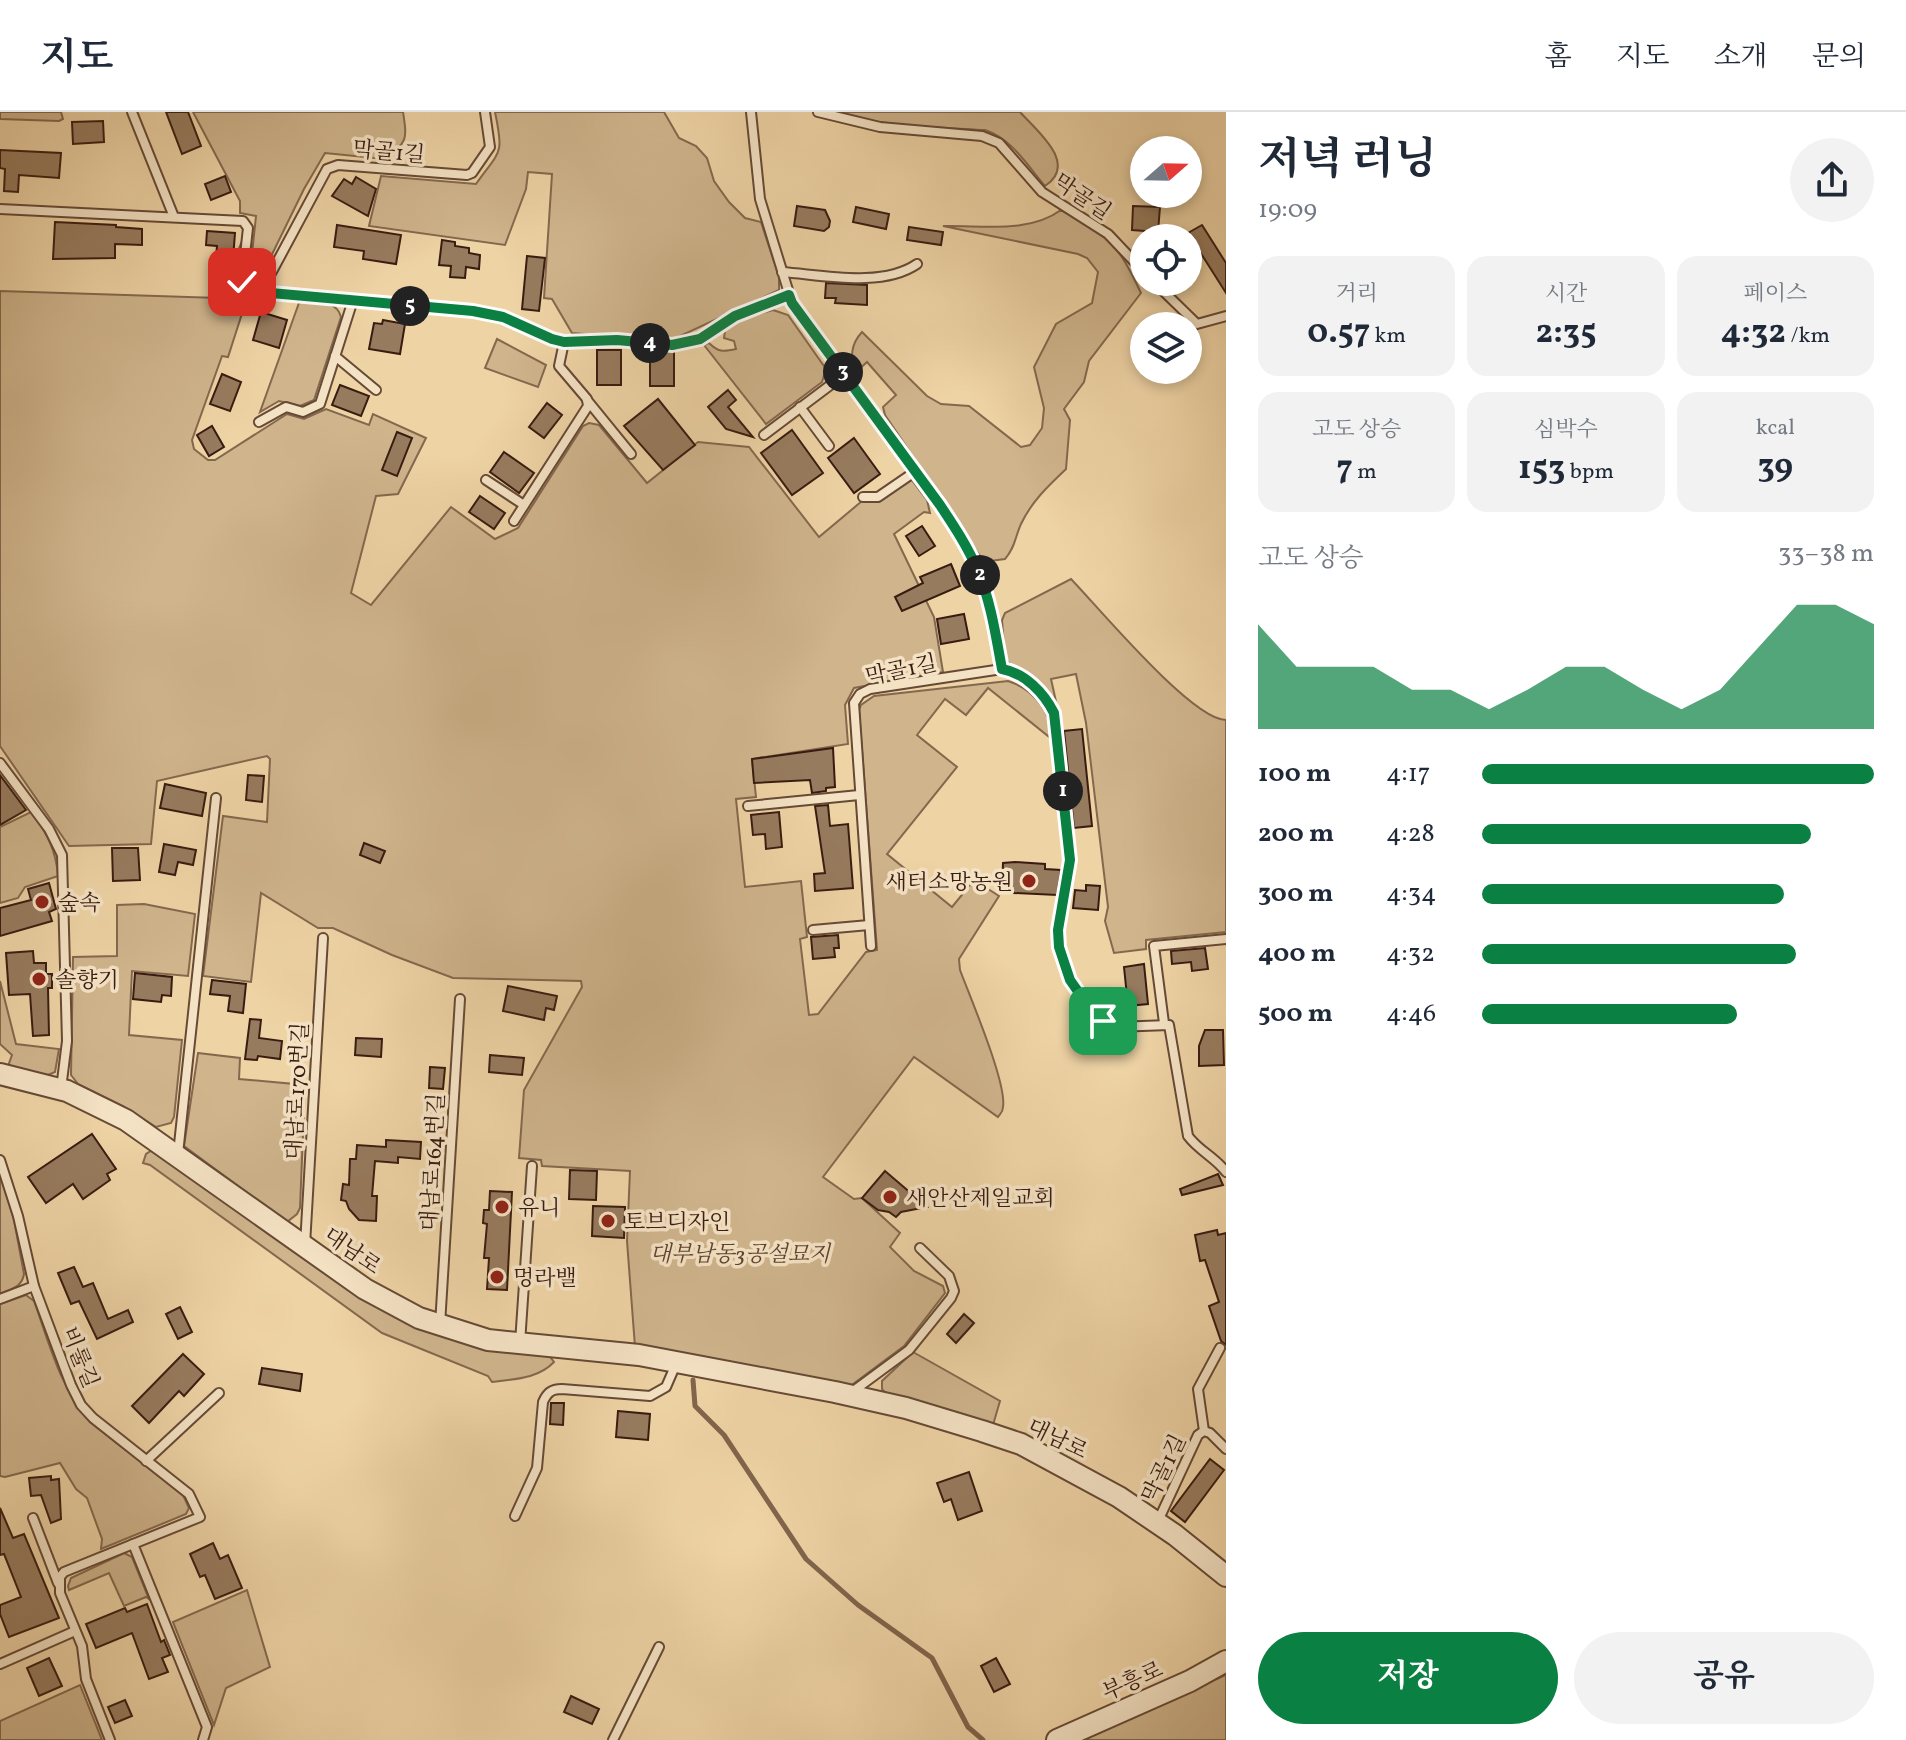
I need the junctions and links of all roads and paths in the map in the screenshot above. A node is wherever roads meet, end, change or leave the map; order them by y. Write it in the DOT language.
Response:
graph roads {
  1 [pos="132,112"];
  2 [pos="485,112"];
  3 [pos="751,112"];
  4 [pos="818,112"];
  5 [pos="0,209"];
  6 [pos="174,217"];
  7 [pos="1130,257"];
  8 [pos="917,264"];
  9 [pos="782,272"];
  10 [pos="261,292"];
  11 [pos="789,295"];
  12 [pos="1168,296"];
  13 [pos="353,300"];
  14 [pos="1226,316"];
  15 [pos="564,342"];
  16 [pos="335,356"];
  17 [pos="845,374"];
  18 [pos="376,390"];
  19 [pos="587,399"];
  20 [pos="800,407"];
  21 [pos="259,422"];
  22 [pos="764,435"];
  23 [pos="829,446"];
  24 [pos="631,454"];
  25 [pos="916,471"];
  26 [pos="486,480"];
  27 [pos="863,497"];
  28 [pos="524,505"];
  29 [pos="514,521"];
  30 [pos="1002,669"];
  31 [pos="0,763"];
  32 [pos="859,795"];
  33 [pos="216,798"];
  34 [pos="748,806"];
  35 [pos="869,925"];
  36 [pos="813,930"];
  37 [pos="323,938"];
  38 [pos="1226,939"];
  39 [pos="871,946"];
  40 [pos="460,999"];
  41 [pos="1164,1023"];
  42 [pos="0,1074"];
  43 [pos="61,1090"];
  44 [pos="178,1155"];
  45 [pos="0,1160"];
  46 [pos="532,1166"];
  47 [pos="1226,1172"];
  48 [pos="305,1246"];
  49 [pos="920,1248"];
  50 [pos="34,1286"];
  51 [pos="0,1299"];
  52 [pos="440,1326"];
  53 [pos="520,1344"];
  54 [pos="1220,1348"];
  55 [pos="676,1363"];
  56 [pos="219,1393"];
  57 [pos="848,1394"];
  58 [pos="1204,1431"];
  59 [pos="1226,1449"];
  60 [pos="146,1461"];
  61 [pos="515,1516"];
  62 [pos="33,1518"];
  63 [pos="1157,1523"];
  64 [pos="133,1544"];
  65 [pos="1225,1578"];
  66 [pos="58,1584"];
  67 [pos="75,1631"];
  68 [pos="659,1647"];
  69 [pos="1225,1658"];
  70 [pos="0,1664"];
  71 [pos="110,1740"];
  72 [pos="203,1740"];
  73 [pos="613,1740"];
  74 [pos="1057,1740"];
  1 -- 6 [label="lane"];
  2 -- 10 [label="lane, 막골1길"];
  3 -- 9 [label="lane"];
  4 -- 7 [label="lane, 막골길"];
  5 -- 6 [label="lane"];
  6 -- 10 [label="lane"];
  8 -- 9 [label="lane"];
  9 -- 11 [label="lane"];
  10 -- 13 [label="lane"];
  11 -- 15 [label="lane"];
  11 -- 17 [label="lane"];
  12 -- 14 [label="lane"];
  13 -- 15 [label="lane"];
  13 -- 16 [label="lane"];
  15 -- 19 [label="lane"];
  16 -- 18 [label="lane"];
  16 -- 21 [label="lane"];
  17 -- 20 [label="lane"];
  17 -- 25 [label="lane"];
  19 -- 24 [label="lane"];
  19 -- 28 [label="lane"];
  20 -- 22 [label="lane"];
  20 -- 23 [label="lane"];
  25 -- 27 [label="lane"];
  25 -- 30 [label="lane"];
  26 -- 28 [label="lane"];
  28 -- 29 [label="lane"];
  30 -- 32 [label="lane, 막골1길"];
  30 -- 41 [label="lane"];
  31 -- 43 [label="lane"];
  32 -- 34 [label="lane"];
  32 -- 35 [label="lane, 막골1길"];
  33 -- 44 [label="lane"];
  35 -- 36 [label="lane"];
  35 -- 39 [label="lane, 막골1길"];
  37 -- 48 [label="lane, 대남로170번길"];
  38 -- 41 [label="lane"];
  40 -- 52 [label="lane, 대남로164번길"];
  41 -- 47 [label="lane"];
  42 -- 43 [label="street, 대남로"];
  43 -- 44 [label="street, 대남로"];
  44 -- 48 [label="street, 대남로"];
  45 -- 50 [label="lane, 비룰길"];
  46 -- 53 [label="lane"];
  48 -- 52 [label="street, 대남로"];
  49 -- 57 [label="lane"];
  50 -- 51 [label="lane"];
  50 -- 60 [label="lane, 비룰길"];
  52 -- 53 [label="street, 대남로"];
  53 -- 55 [label="street, 대남로"];
  54 -- 58 [label="lane, 막골1길"];
  55 -- 57 [label="street, 대남로"];
  55 -- 61 [label="lane"];
  56 -- 60 [label="lane"];
  57 -- 63 [label="street, 대남로"];
  58 -- 59 [label="lane, 막골1길"];
  58 -- 63 [label="lane, 막골1길"];
  60 -- 64 [label="lane, 비룰길"];
  62 -- 66 [label="lane"];
  63 -- 65 [label="street, 대남로"];
  64 -- 66 [label="lane, 비룰길"];
  64 -- 72 [label="lane"];
  66 -- 67 [label="lane"];
  67 -- 70 [label="lane"];
  67 -- 71 [label="lane"];
  68 -- 73 [label="lane"];
  69 -- 74 [label="street, 부흥로"];
}
